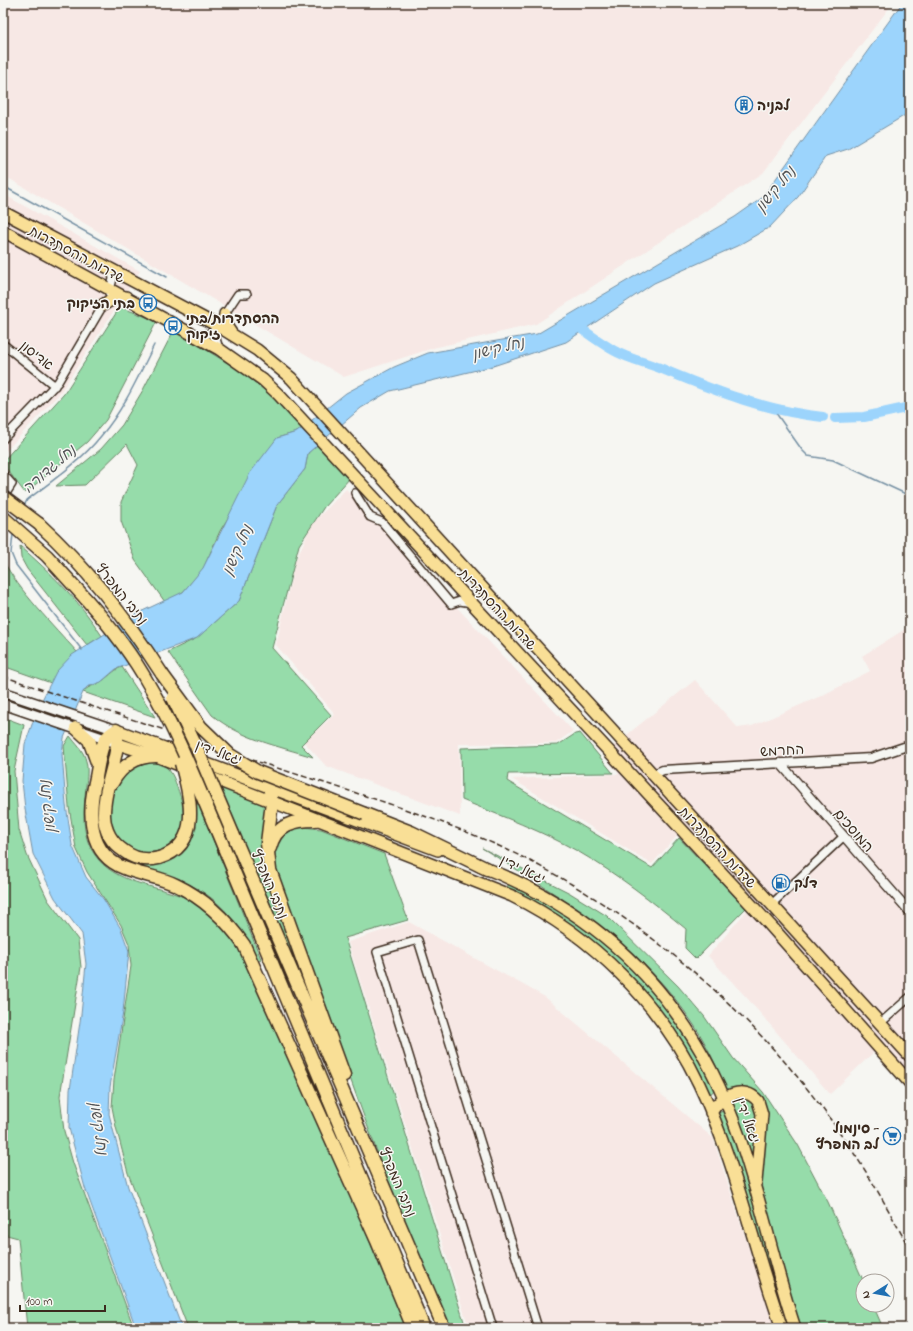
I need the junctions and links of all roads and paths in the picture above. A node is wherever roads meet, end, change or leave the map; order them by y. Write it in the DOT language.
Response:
graph roads {
  1 [pos="3,212"];
  2 [pos="3,231"];
  3 [pos="111,267"];
  4 [pos="106,287"];
  5 [pos="247,294"];
  6 [pos="126,297"];
  7 [pos="103,305"];
  8 [pos="225,314"];
  9 [pos="218,326"];
  10 [pos="231,333"];
  11 [pos="197,336"];
  12 [pos="3,344"];
  13 [pos="219,349"];
  14 [pos="55,386"];
  15 [pos="3,439"];
  16 [pos="3,474"];
  17 [pos="355,493"];
  18 [pos="3,497"];
  19 [pos="3,517"];
  20 [pos="456,584"];
  21 [pos="451,604"];
  22 [pos="473,604"];
  23 [pos="162,674"];
  24 [pos="3,692"];
  25 [pos="3,704"];
  26 [pos="78,722"];
  27 [pos="116,730"];
  28 [pos="174,735"];
  29 [pos="105,739"];
  30 [pos="118,744"];
  31 [pos="910,745"];
  32 [pos="156,756"];
  33 [pos="780,764"];
  34 [pos="98,765"];
  35 [pos="654,774"];
  36 [pos="269,786"];
  37 [pos="106,799"];
  38 [pos="272,802"];
  39 [pos="316,820"];
  40 [pos="843,837"];
  41 [pos="268,859"];
  42 [pos="487,869"];
  43 [pos="776,900"];
  44 [pos="910,912"];
  45 [pos="910,997"];
  46 [pos="885,1019"];
  47 [pos="301,1033"];
  48 [pos="910,1056"];
  49 [pos="910,1083"];
  50 [pos="724,1098"];
  51 [pos="711,1113"];
  52 [pos="387,1195"];
  53 [pos="756,1196"];
  54 [pos="377,1242"];
  55 [pos="413,1328"];
  56 [pos="424,1328"];
  57 [pos="444,1328"];
  58 [pos="493,1328"];
  59 [pos="538,1328"];
  60 [pos="782,1328"];
  61 [pos="794,1328"];
  1 -- 3 [label="highway, שדרות ההסתדרות"];
  2 -- 4 [label="highway, שדרות ההסתדרות"];
  3 -- 4 [label="street"];
  3 -- 9 [label="highway, שדרות ההסתדרות"];
  4 -- 6 [label="highway, שדרות ההסתדרות"];
  4 -- 7 [label="street"];
  5 -- 8 [label="street"];
  6 -- 7 [label="highway"];
  6 -- 11 [label="highway, שדרות ההסתדרות"];
  7 -- 14 [label="street"];
  8 -- 9 [label="street"];
  8 -- 10 [label="highway"];
  9 -- 10 [label="highway, שדרות ההסתדרות"];
  9 -- 11 [label="street"];
  9 -- 13 [label="street"];
  10 -- 35 [label="highway, שדרות ההסתדרות"];
  11 -- 13 [label="highway, שדרות ההסתדרות"];
  12 -- 14 [label="street, אדיסון"];
  13 -- 20 [label="highway, שדרות ההסתדרות"];
  14 -- 15 [label="street"];
  16 -- 18 [label="street"];
  17 -- 21 [label="street"];
  18 -- 23 [label="highway, נתיבי המפרץ, bridge"];
  19 -- 28 [label="highway, נתיבי המפרץ, bridge"];
  20 -- 21 [label="street"];
  20 -- 22 [label="highway, שדרות ההסתדרות"];
  21 -- 22 [label="street"];
  22 -- 49 [label="highway, שדרות ההסתדרות"];
  23 -- 42 [label="highway, bridge"];
  23 -- 52 [label="highway, נתיבי המפרץ, bridge"];
  24 -- 26 [label="main road, יגאל ידין"];
  25 -- 26 [label="main road, יגאל ידין"];
  26 -- 27 [label="main road, יגאל ידין"];
  26 -- 29 [label="main road, יגאל ידין"];
  26 -- 34 [label="highway"];
  27 -- 29 [label="highway"];
  27 -- 30 [label="highway"];
  27 -- 36 [label="highway, יגאל ידין"];
  28 -- 37 [label="highway, bridge"];
  28 -- 47 [label="highway, נתיבי המפרץ, bridge"];
  29 -- 30 [label="main road, יגאל ידין"];
  29 -- 34 [label="highway"];
  30 -- 32 [label="highway, יגאל ידין"];
  30 -- 37 [label="highway"];
  31 -- 33 [label="street, החרמש"];
  32 -- 37 [label="highway"];
  32 -- 38 [label="highway, יגאל ידין"];
  33 -- 35 [label="street, החרמש"];
  33 -- 40 [label="street, המוסכים"];
  34 -- 54 [label="highway"];
  35 -- 48 [label="highway, שדרות ההסתדרות"];
  36 -- 38 [label="highway"];
  36 -- 42 [label="highway, יגאל ידין"];
  38 -- 39 [label="highway, יגאל ידין"];
  38 -- 41 [label="highway"];
  39 -- 41 [label="highway"];
  39 -- 51 [label="highway, יגאל ידין"];
  40 -- 43 [label="street"];
  40 -- 44 [label="street, המוסכים"];
  41 -- 52 [label="highway"];
  42 -- 50 [label="highway, יגאל ידין"];
  45 -- 46 [label="street"];
  47 -- 54 [label="highway"];
  47 -- 56 [label="highway, נתיבי המפרץ"];
  50 -- 51 [label="highway"];
  50 -- 53 [label="highway, יגאל ידין"];
  50 -- 53 [label="highway"];
  51 -- 60 [label="highway, יגאל ידין"];
  52 -- 57 [label="highway, נתיבי המפרץ"];
  53 -- 61 [label="highway, יגאל ידין"];
  54 -- 55 [label="highway"];
  58 -- 59 [label="street"];
}
